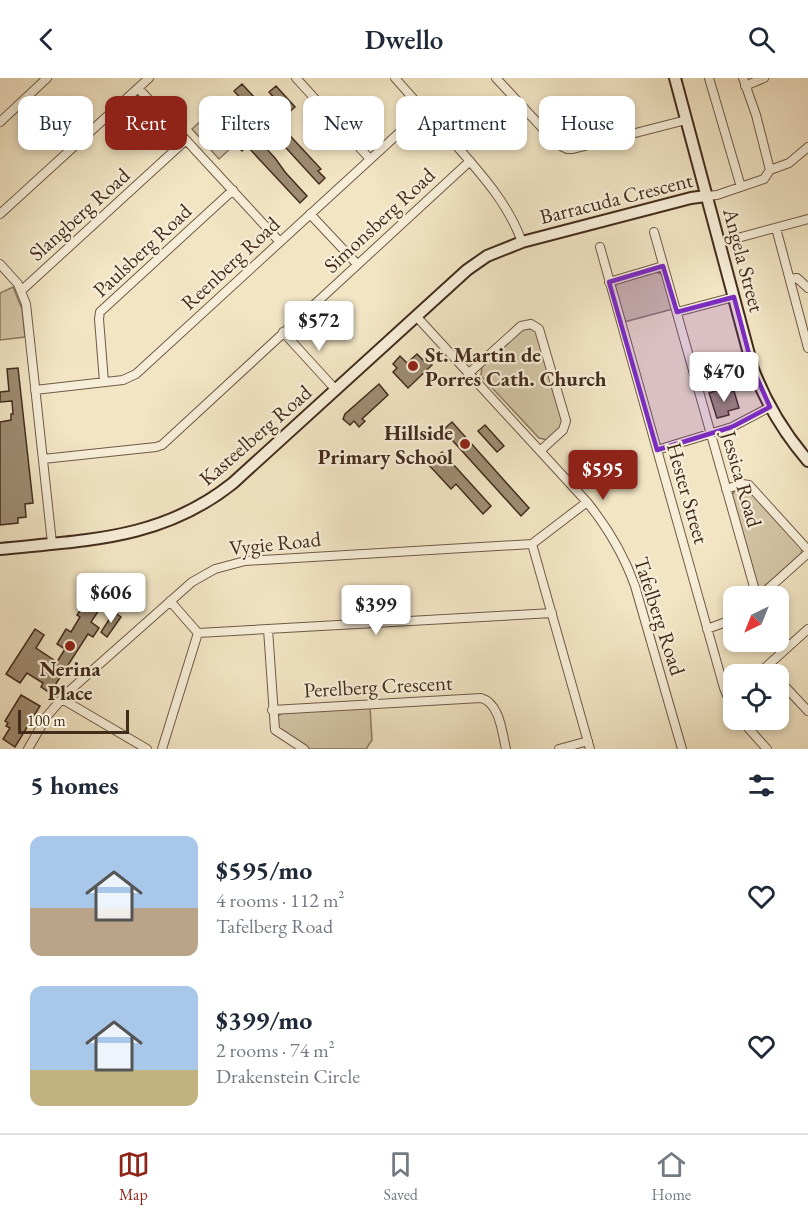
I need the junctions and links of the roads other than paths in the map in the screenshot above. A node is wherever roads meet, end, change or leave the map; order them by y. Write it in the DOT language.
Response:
graph roads {
  1 [pos="47,78"];
  2 [pos="149,78"];
  3 [pos="296,78"];
  4 [pos="395,78"];
  5 [pos="496,78"];
  6 [pos="675,78"];
  7 [pos="709,78"];
  8 [pos="764,78"];
  9 [pos="744,82"];
  10 [pos="138,87"];
  11 [pos="146,96"];
  12 [pos="411,96"];
  13 [pos="686,120"];
  14 [pos="0,122"];
  15 [pos="396,135"];
  16 [pos="187,141"];
  17 [pos="808,147"];
  18 [pos="175,150"];
  19 [pos="460,150"];
  20 [pos="370,159"];
  21 [pos="470,161"];
  22 [pos="770,170"];
  23 [pos="741,187"];
  24 [pos="233,190"];
  25 [pos="706,196"];
  26 [pos="0,214"];
  27 [pos="310,214"];
  28 [pos="808,219"];
  29 [pos="776,228"];
  30 [pos="654,232"];
  31 [pos="280,242"];
  32 [pos="522,242"];
  33 [pos="719,243"];
  34 [pos="600,247"];
  35 [pos="0,264"];
  36 [pos="357,264"];
  37 [pos="663,266"];
  38 [pos="790,279"];
  39 [pos="609,282"];
  40 [pos="808,288"];
  41 [pos="22,290"];
  42 [pos="734,297"];
  43 [pos="676,312"];
  44 [pos="416,316"];
  45 [pos="284,332"];
  46 [pos="808,348"];
  47 [pos="468,374"];
  48 [pos="104,382"];
  49 [pos="36,390"];
  50 [pos="336,390"];
  51 [pos="770,407"];
  52 [pos="711,434"];
  53 [pos="657,450"];
  54 [pos="540,451"];
  55 [pos="806,455"];
  56 [pos="43,459"];
  57 [pos="726,489"];
  58 [pos="587,502"];
  59 [pos="52,543"];
  60 [pos="532,544"];
  61 [pos="0,549"];
  62 [pos="808,551"];
  63 [pos="754,586"];
  64 [pos="771,586"];
  65 [pos="170,602"];
  66 [pos="552,614"];
  67 [pos="723,623"];
  68 [pos="707,628"];
  69 [pos="268,629"];
  70 [pos="808,629"];
  71 [pos="198,633"];
  72 [pos="789,646"];
  73 [pos="782,652"];
  74 [pos="769,664"];
  75 [pos="723,675"];
  76 [pos="789,691"];
  77 [pos="62,699"];
  78 [pos="272,710"];
  79 [pos="808,711"];
  80 [pos="749,730"];
  81 [pos="589,745"];
  82 [pos="764,748"];
  83 [pos="28,749"];
  84 [pos="147,749"];
  85 [pos="162,749"];
  86 [pos="304,749"];
  87 [pos="506,749"];
  88 [pos="559,749"];
  89 [pos="682,749"];
  1 -- 14 [label="street"];
  2 -- 10 [label="street"];
  3 -- 20 [label="street"];
  4 -- 12 [label="street"];
  5 -- 13 [label="street"];
  6 -- 13 [label="street, Barracuda Crescent"];
  7 -- 23 [label="street"];
  8 -- 9 [label="street"];
  9 -- 22 [label="street"];
  10 -- 11 [label="street"];
  10 -- 26 [label="street"];
  13 -- 25 [label="street, Barracuda Crescent"];
  15 -- 20 [label="street, Reenberg Road"];
  16 -- 24 [label="street"];
  17 -- 22 [label="street"];
  18 -- 41 [label="street, Slangberg Road"];
  19 -- 21 [label="street"];
  20 -- 27 [label="street, Reenberg Road"];
  21 -- 32 [label="street"];
  21 -- 36 [label="street, Simonsberg Road"];
  22 -- 23 [label="street"];
  23 -- 25 [label="street"];
  24 -- 31 [label="street"];
  24 -- 48 [label="street, Paulsberg Road"];
  25 -- 32 [label="street, Barracuda Crescent"];
  25 -- 33 [label="street, Angela Street"];
  27 -- 31 [label="street, Reenberg Road"];
  27 -- 36 [label="street"];
  28 -- 29 [label="street"];
  29 -- 33 [label="street"];
  29 -- 38 [label="street"];
  30 -- 37 [label="street, Jessica Road"];
  31 -- 48 [label="street, Reenberg Road"];
  32 -- 44 [label="street, Kasteelberg Road"];
  33 -- 42 [label="street, Angela Street"];
  34 -- 39 [label="street, Hester Street"];
  35 -- 41 [label="street"];
  36 -- 45 [label="street, Simonsberg Road"];
  37 -- 39 [label="street"];
  37 -- 43 [label="street, Jessica Road"];
  38 -- 40 [label="street"];
  38 -- 46 [label="street"];
  39 -- 53 [label="street, Hester Street"];
  41 -- 49 [label="street"];
  42 -- 43 [label="street"];
  42 -- 51 [label="street, Angela Street"];
  43 -- 52 [label="street, Jessica Road"];
  44 -- 47 [label="street, Tafelberg Road"];
  44 -- 50 [label="street, Kasteelberg Road"];
  45 -- 50 [label="street"];
  45 -- 56 [label="street, Simonsberg Road"];
  47 -- 54 [label="street, Tafelberg Road"];
  47 -- 54 [label="street"];
  48 -- 49 [label="street, Reenberg Road"];
  49 -- 56 [label="street"];
  50 -- 59 [label="street, Kasteelberg Road"];
  51 -- 52 [label="street"];
  51 -- 55 [label="street, Angela Street"];
  52 -- 53 [label="street"];
  52 -- 57 [label="street, Jessica Road"];
  53 -- 68 [label="street, Hester Street"];
  54 -- 58 [label="street, Tafelberg Road"];
  56 -- 59 [label="street"];
  57 -- 62 [label="street"];
  57 -- 63 [label="street, Jessica Road"];
  58 -- 60 [label="street"];
  58 -- 89 [label="street, Tafelberg Road"];
  59 -- 61 [label="street, Kasteelberg Road"];
  60 -- 65 [label="street, Vygie Road"];
  60 -- 66 [label="street"];
  62 -- 64 [label="street"];
  65 -- 71 [label="street"];
  65 -- 77 [label="street, Vygie Road"];
  66 -- 69 [label="street"];
  66 -- 81 [label="street"];
  67 -- 68 [label="street"];
  68 -- 75 [label="street, Hester Street"];
  69 -- 71 [label="street"];
  69 -- 78 [label="street"];
  70 -- 72 [label="street"];
  71 -- 85 [label="street"];
  73 -- 74 [label="street"];
  76 -- 79 [label="street"];
  77 -- 83 [label="street, Vygie Road"];
  77 -- 84 [label="street"];
  78 -- 86 [label="street"];
  78 -- 87 [label="street, Perelberg Crescent"];
  80 -- 82 [label="street"];
  81 -- 88 [label="street"];
}
